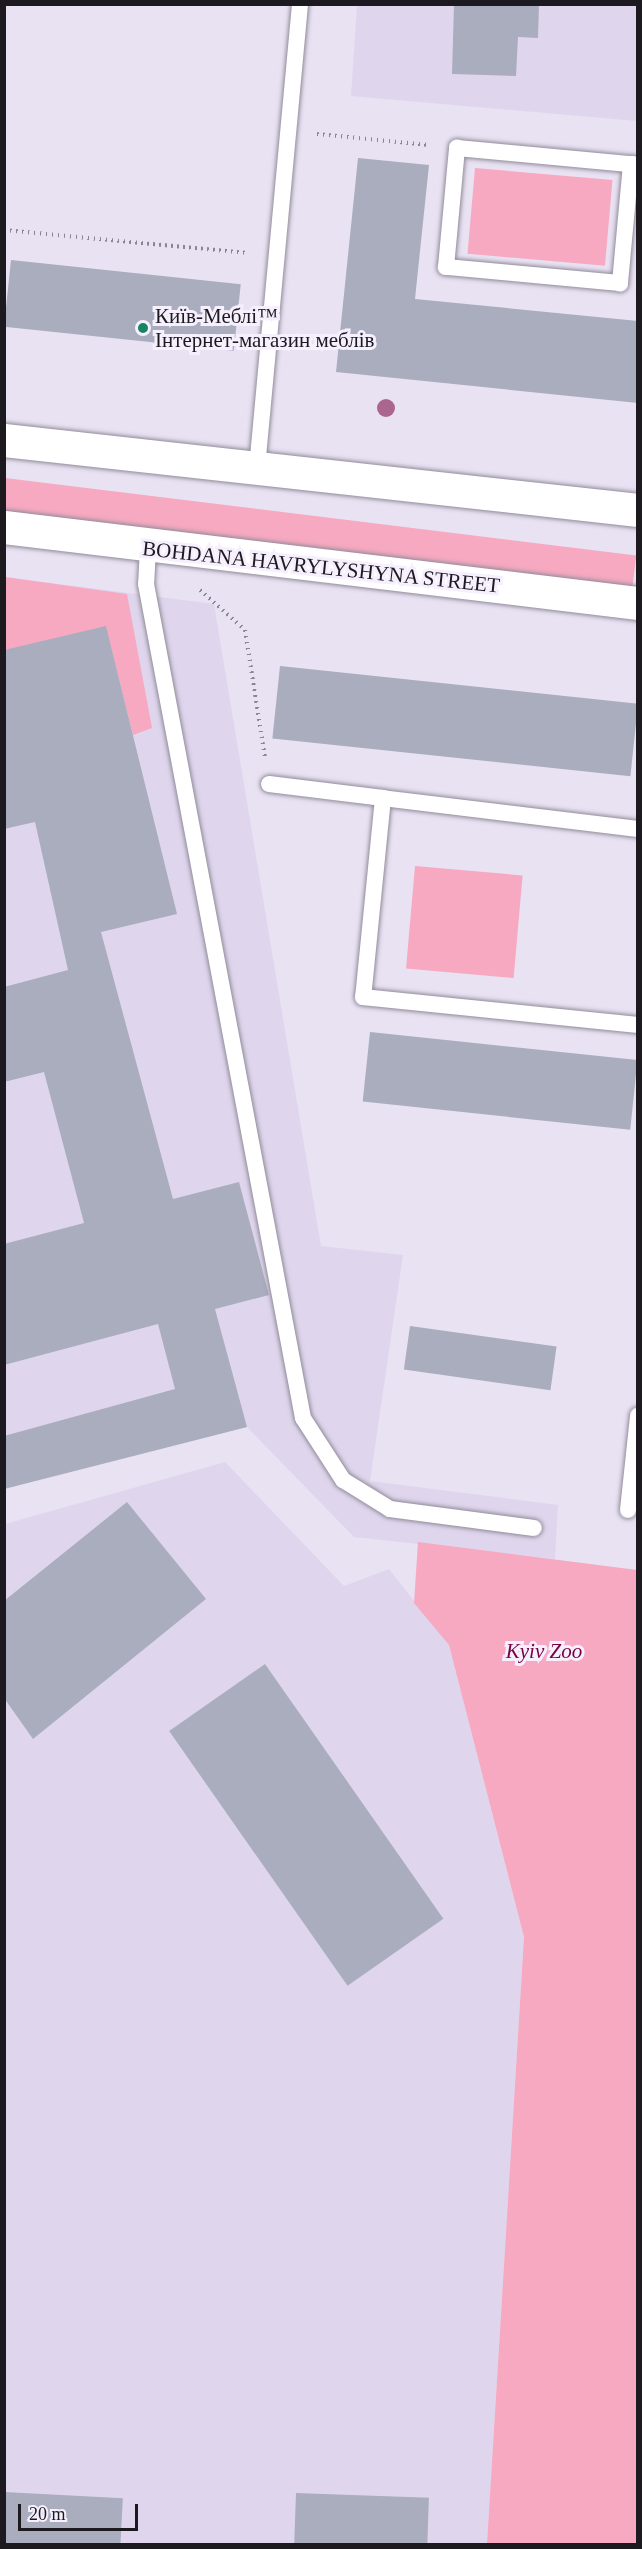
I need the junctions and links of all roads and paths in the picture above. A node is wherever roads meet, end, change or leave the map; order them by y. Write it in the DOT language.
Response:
graph roads {
  1 [pos="300,4"];
  2 [pos="287,131"];
  3 [pos="457,148"];
  4 [pos="634,165"];
  5 [pos="4,230"];
  6 [pos="275,256"];
  7 [pos="4,440"];
  8 [pos="257,468"];
  9 [pos="638,510"];
  10 [pos="4,527"];
  11 [pos="148,548"];
  12 [pos="200,590"];
  13 [pos="638,603"];
  14 [pos="269,784"];
  15 [pos="383,798"];
  16 [pos="638,829"];
  17 [pos="638,1025"];
  18 [pos="638,1416"];
  19 [pos="628,1510"];
  20 [pos="534,1528"];
  1 -- 2 [label="lane"];
  2 -- 3 [label="path"];
  2 -- 6 [label="lane"];
  3 -- 4 [label="lane"];
  3 -- 4 [label="lane"];
  5 -- 6 [label="path"];
  6 -- 8 [label="lane"];
  7 -- 8 [label="street"];
  8 -- 9 [label="street"];
  10 -- 11 [label="street, BOHDANA HAVRYLYSHYNA STREET"];
  11 -- 13 [label="street, BOHDANA HAVRYLYSHYNA STREET"];
  11 -- 20 [label="lane"];
  12 -- 14 [label="path"];
  14 -- 15 [label="lane"];
  15 -- 16 [label="lane"];
  15 -- 17 [label="lane"];
  18 -- 19 [label="lane"];
}
